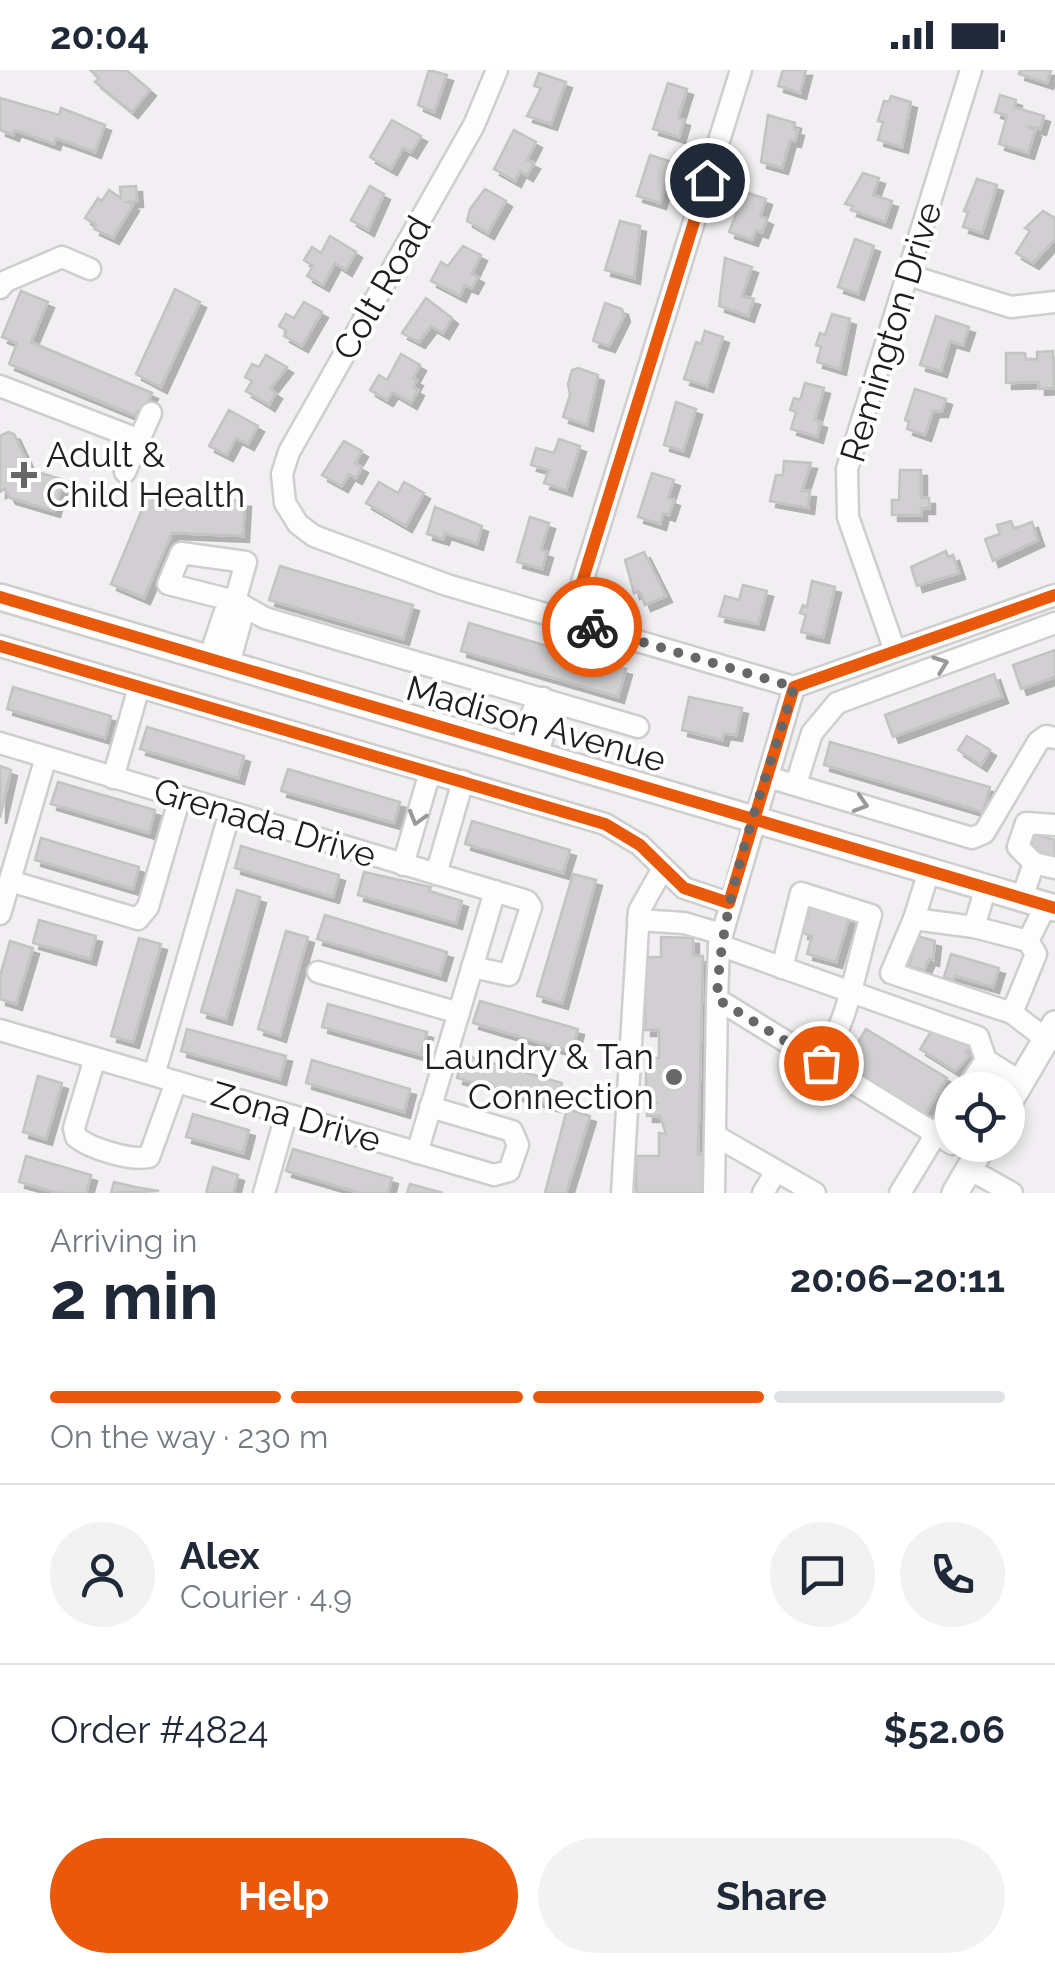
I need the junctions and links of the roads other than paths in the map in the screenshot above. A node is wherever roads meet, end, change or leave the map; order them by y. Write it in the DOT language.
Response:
graph roads {
  1 [pos="498,70"];
  2 [pos="741,70"];
  3 [pos="971,70"];
  4 [pos="90,268"];
  5 [pos="908,276"];
  6 [pos="0,288"];
  7 [pos="1055,302"];
  8 [pos="0,386"];
  9 [pos="152,413"];
  10 [pos="140,440"];
  11 [pos="125,472"];
  12 [pos="1055,595"];
  13 [pos="0,597"];
  14 [pos="570,621"];
  15 [pos="1055,623"];
  16 [pos="0,646"];
  17 [pos="894,651"];
  18 [pos="218,662"];
  19 [pos="840,671"];
  20 [pos="139,687"];
  21 [pos="794,687"];
  22 [pos="850,697"];
  23 [pos="543,698"];
  24 [pos="638,727"];
  25 [pos="1055,738"];
  26 [pos="0,743"];
  27 [pos="530,753"];
  28 [pos="46,758"];
  29 [pos="430,772"];
  30 [pos="768,776"];
  31 [pos="113,778"];
  32 [pos="463,781"];
  33 [pos="796,784"];
  34 [pos="180,798"];
  35 [pos="230,812"];
  36 [pos="756,820"];
  37 [pos="1055,825"];
  38 [pos="1034,862"];
  39 [pos="403,865"];
  40 [pos="1055,868"];
  41 [pos="662,870"];
  42 [pos="929,870"];
  43 [pos="436,874"];
  44 [pos="5,888"];
  45 [pos="986,888"];
  46 [pos="495,891"];
  47 [pos="729,903"];
  48 [pos="1041,904"];
  49 [pos="0,914"];
  50 [pos="914,919"];
  51 [pos="638,920"];
  52 [pos="974,927"];
  53 [pos="721,940"];
  54 [pos="1028,940"];
  55 [pos="472,968"];
  56 [pos="782,968"];
  57 [pos="318,972"];
  58 [pos="848,990"];
  59 [pos="717,999"];
  60 [pos="458,1013"];
  61 [pos="1012,1013"];
  62 [pos="0,1030"];
  63 [pos="1051,1032"];
  64 [pos="95,1058"];
  65 [pos="986,1060"];
  66 [pos="821,1063"];
  67 [pos="978,1072"];
  68 [pos="996,1072"];
  69 [pos="154,1075"];
  70 [pos="1025,1075"];
  71 [pos="176,1082"];
  72 [pos="430,1106"];
  73 [pos="286,1114"];
  74 [pos="935,1133"];
  75 [pos="716,1136"];
  76 [pos="417,1153"];
  77 [pos="943,1162"];
  78 [pos="959,1162"];
  79 [pos="974,1162"];
  80 [pos="776,1171"];
  81 [pos="1005,1192"];
  82 [pos="264,1193"];
  83 [pos="622,1193"];
  84 [pos="714,1193"];
  85 [pos="764,1193"];
  86 [pos="815,1193"];
  87 [pos="900,1193"];
  88 [pos="955,1193"];
  1 -- 14 [label="street, Colt Road"];
  2 -- 14 [label="street"];
  3 -- 5 [label="street, Remington Drive"];
  4 -- 6 [label="street"];
  5 -- 7 [label="street"];
  5 -- 17 [label="street, Remington Drive"];
  8 -- 10 [label="street"];
  9 -- 10 [label="street"];
  10 -- 11 [label="street"];
  12 -- 17 [label="street"];
  13 -- 18 [label="main road, Madison Avenue"];
  14 -- 21 [label="street"];
  22 -- 15 [label="street, one-way"];
  16 -- 20 [label="street"];
  17 -- 19 [label="street"];
  18 -- 23 [label="street"];
  18 -- 27 [label="main road, Madison Avenue"];
  19 -- 21 [label="street"];
  19 -- 22 [label="street"];
  20 -- 29 [label="street"];
  20 -- 31 [label="street"];
  21 -- 30 [label="street"];
  22 -- 33 [label="street"];
  23 -- 24 [label="street"];
  23 -- 27 [label="street"];
  33 -- 25 [label="street, one-way"];
  26 -- 28 [label="street, Grenada Drive"];
  27 -- 36 [label="main road, Madison Avenue"];
  28 -- 31 [label="street, Grenada Drive"];
  28 -- 44 [label="street"];
  29 -- 32 [label="street"];
  29 -- 39 [label="street, one-way"];
  30 -- 33 [label="street"];
  30 -- 36 [label="street"];
  31 -- 34 [label="street, Grenada Drive"];
  32 -- 41 [label="street"];
  32 -- 43 [label="street"];
  34 -- 35 [label="street, Grenada Drive"];
  34 -- 44 [label="street"];
  35 -- 39 [label="street, Grenada Drive"];
  35 -- 69 [label="street"];
  36 -- 42 [label="main road, Madison Avenue"];
  36 -- 47 [label="street"];
  37 -- 38 [label="street"];
  38 -- 40 [label="street"];
  38 -- 48 [label="street"];
  39 -- 43 [label="street, Grenada Drive"];
  41 -- 47 [label="street"];
  41 -- 51 [label="street"];
  42 -- 45 [label="main road, Madison Avenue"];
  42 -- 50 [label="street"];
  43 -- 46 [label="street, Grenada Drive"];
  44 -- 49 [label="street"];
  45 -- 48 [label="main road, Madison Avenue"];
  45 -- 52 [label="street"];
  46 -- 55 [label="street"];
  46 -- 55 [label="street, Grenada Drive"];
  47 -- 53 [label="street"];
  48 -- 54 [label="street"];
  50 -- 52 [label="street"];
  50 -- 61 [label="street"];
  51 -- 53 [label="street"];
  51 -- 83 [label="street"];
  52 -- 54 [label="street"];
  53 -- 56 [label="street"];
  53 -- 59 [label="street"];
  54 -- 61 [label="street"];
  55 -- 60 [label="street"];
  56 -- 58 [label="street"];
  56 -- 58 [label="street"];
  57 -- 60 [label="street"];
  58 -- 65 [label="street"];
  58 -- 66 [label="street"];
  59 -- 66 [label="street"];
  59 -- 75 [label="street"];
  60 -- 72 [label="street"];
  61 -- 63 [label="street"];
  62 -- 64 [label="street, Zona Drive"];
  63 -- 70 [label="main road"];
  64 -- 69 [label="street, Zona Drive"];
  64 -- 71 [label="street, Zona Drive"];
  65 -- 67 [label="street"];
  65 -- 68 [label="street"];
  66 -- 74 [label="street"];
  69 -- 71 [label="street, Zona Drive"];
  71 -- 73 [label="street, Zona Drive"];
  72 -- 76 [label="street"];
  72 -- 76 [label="street, Zona Drive"];
  73 -- 76 [label="street, Zona Drive"];
  73 -- 82 [label="street"];
  75 -- 80 [label="street"];
  75 -- 84 [label="street"];
  77 -- 87 [label="street"];
  78 -- 88 [label="main road"];
  79 -- 81 [label="street"];
  80 -- 85 [label="street"];
  80 -- 86 [label="street"];
}
